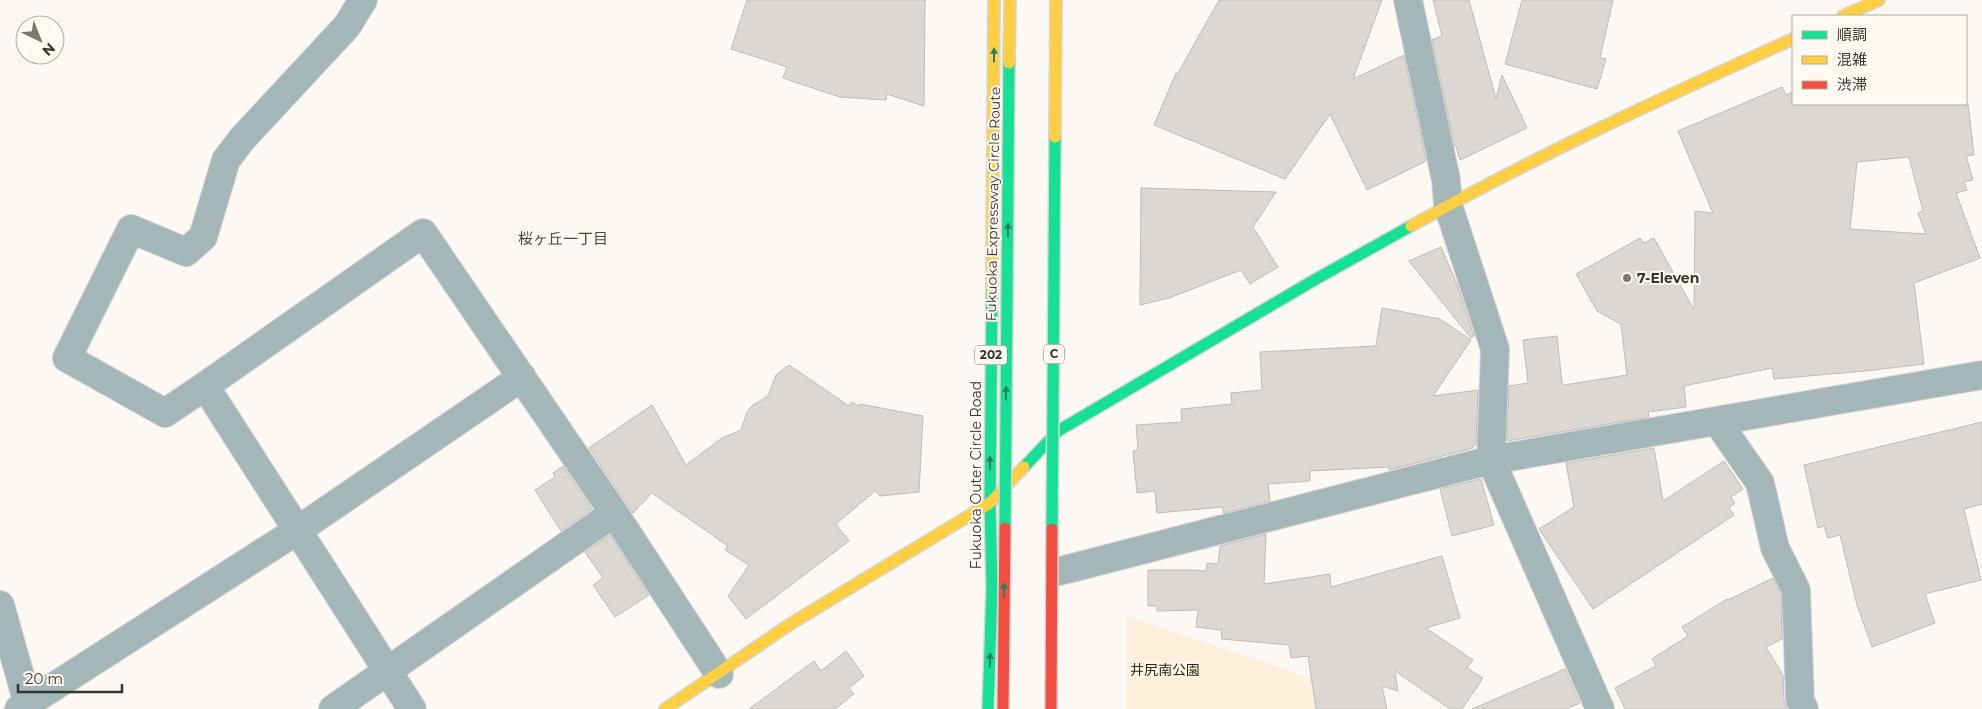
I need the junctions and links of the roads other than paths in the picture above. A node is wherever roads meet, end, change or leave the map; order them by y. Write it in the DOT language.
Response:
graph roads {
  1 [pos="363,0"];
  2 [pos="994,0"];
  3 [pos="1010,0"];
  4 [pos="1056,0"];
  5 [pos="1064,0"];
  6 [pos="1408,0"];
  7 [pos="1879,0"];
  8 [pos="1845,15"];
  9 [pos="1792,38"];
  10 [pos="1448,205"];
  11 [pos="1982,375"];
  12 [pos="522,377"];
  13 [pos="205,386"];
  14 [pos="1717,421"];
  15 [pos="1058,431"];
  16 [pos="1491,460"];
  17 [pos="990,502"];
  18 [pos="614,513"];
  19 [pos="298,530"];
  20 [pos="1060,571"];
  21 [pos="0,605"];
  22 [pos="388,671"];
  23 [pos="719,674"];
  24 [pos="24,706"];
  25 [pos="333,709"];
  26 [pos="412,709"];
  27 [pos="665,709"];
  28 [pos="988,709"];
  29 [pos="1002,709"];
  30 [pos="1051,709"];
  31 [pos="1059,709"];
  32 [pos="1600,709"];
  33 [pos="1804,709"];
  1 -- 13 [label="street"];
  17 -- 2 [label="main road, Fukuoka Outer Circle Road / 202, one-way"];
  29 -- 3 [label="main road, Fukuoka Expressway Circle Route, one-way, bridge"];
  4 -- 30 [label="main road, C, bridge"];
  5 -- 15 [label="main road"];
  6 -- 10 [label="street"];
  7 -- 8 [label="main road"];
  9 -- 10 [label="main road"];
  10 -- 15 [label="main road"];
  10 -- 16 [label="street"];
  11 -- 14 [label="street"];
  12 -- 13 [label="street"];
  12 -- 18 [label="street"];
  12 -- 19 [label="street"];
  13 -- 19 [label="street"];
  14 -- 16 [label="street"];
  14 -- 33 [label="street"];
  15 -- 17 [label="main road"];
  15 -- 20 [label="main road"];
  16 -- 20 [label="street"];
  16 -- 32 [label="street"];
  17 -- 23 [label="main road"];
  28 -- 17 [label="main road, Fukuoka Outer Circle Road / 202, one-way"];
  18 -- 22 [label="street"];
  18 -- 23 [label="street"];
  19 -- 22 [label="street"];
  19 -- 24 [label="street"];
  20 -- 31 [label="main road"];
  21 -- 24 [label="street"];
  22 -- 25 [label="street"];
  22 -- 26 [label="street"];
  23 -- 27 [label="main road"];
}
